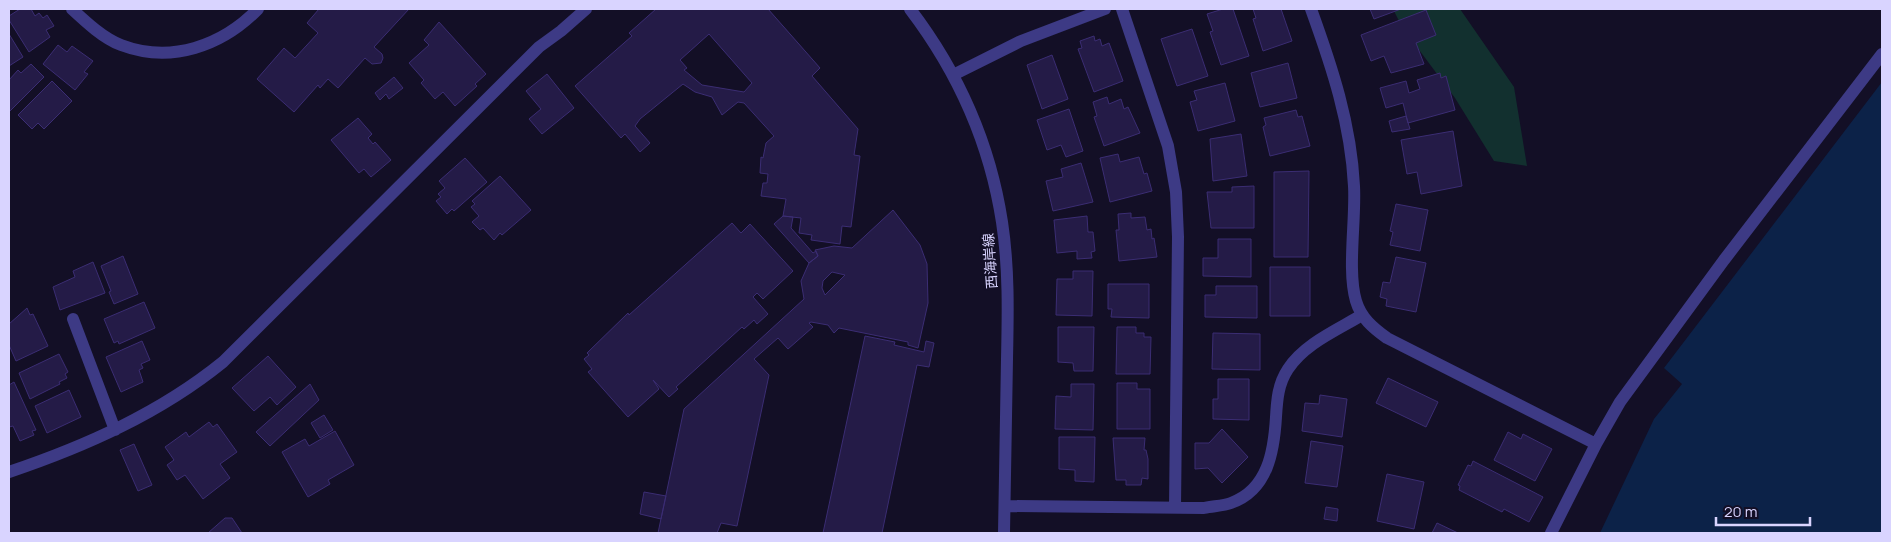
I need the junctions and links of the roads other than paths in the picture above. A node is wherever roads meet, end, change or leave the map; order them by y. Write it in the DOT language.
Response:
graph roads {
  1 [pos="72,9"];
  2 [pos="258,9"];
  3 [pos="586,9"];
  4 [pos="910,9"];
  5 [pos="1105,9"];
  6 [pos="1122,9"];
  7 [pos="1311,9"];
  8 [pos="1882,54"];
  9 [pos="953,75"];
  10 [pos="1362,315"];
  11 [pos="73,319"];
  12 [pos="116,430"];
  13 [pos="1596,444"];
  14 [pos="9,472"];
  15 [pos="1005,506"];
  16 [pos="1175,508"];
  17 [pos="1004,533"];
  18 [pos="1551,533"];
  1 -- 2 [label="street"];
  3 -- 12 [label="street"];
  4 -- 9 [label="street, 西海岸線"];
  5 -- 9 [label="street"];
  6 -- 16 [label="street"];
  7 -- 10 [label="street"];
  8 -- 13 [label="street"];
  9 -- 15 [label="street, 西海岸線"];
  10 -- 13 [label="street"];
  10 -- 16 [label="street"];
  11 -- 12 [label="street"];
  12 -- 14 [label="street"];
  13 -- 18 [label="street"];
  15 -- 16 [label="street"];
  15 -- 17 [label="street, 西海岸線"];
}
